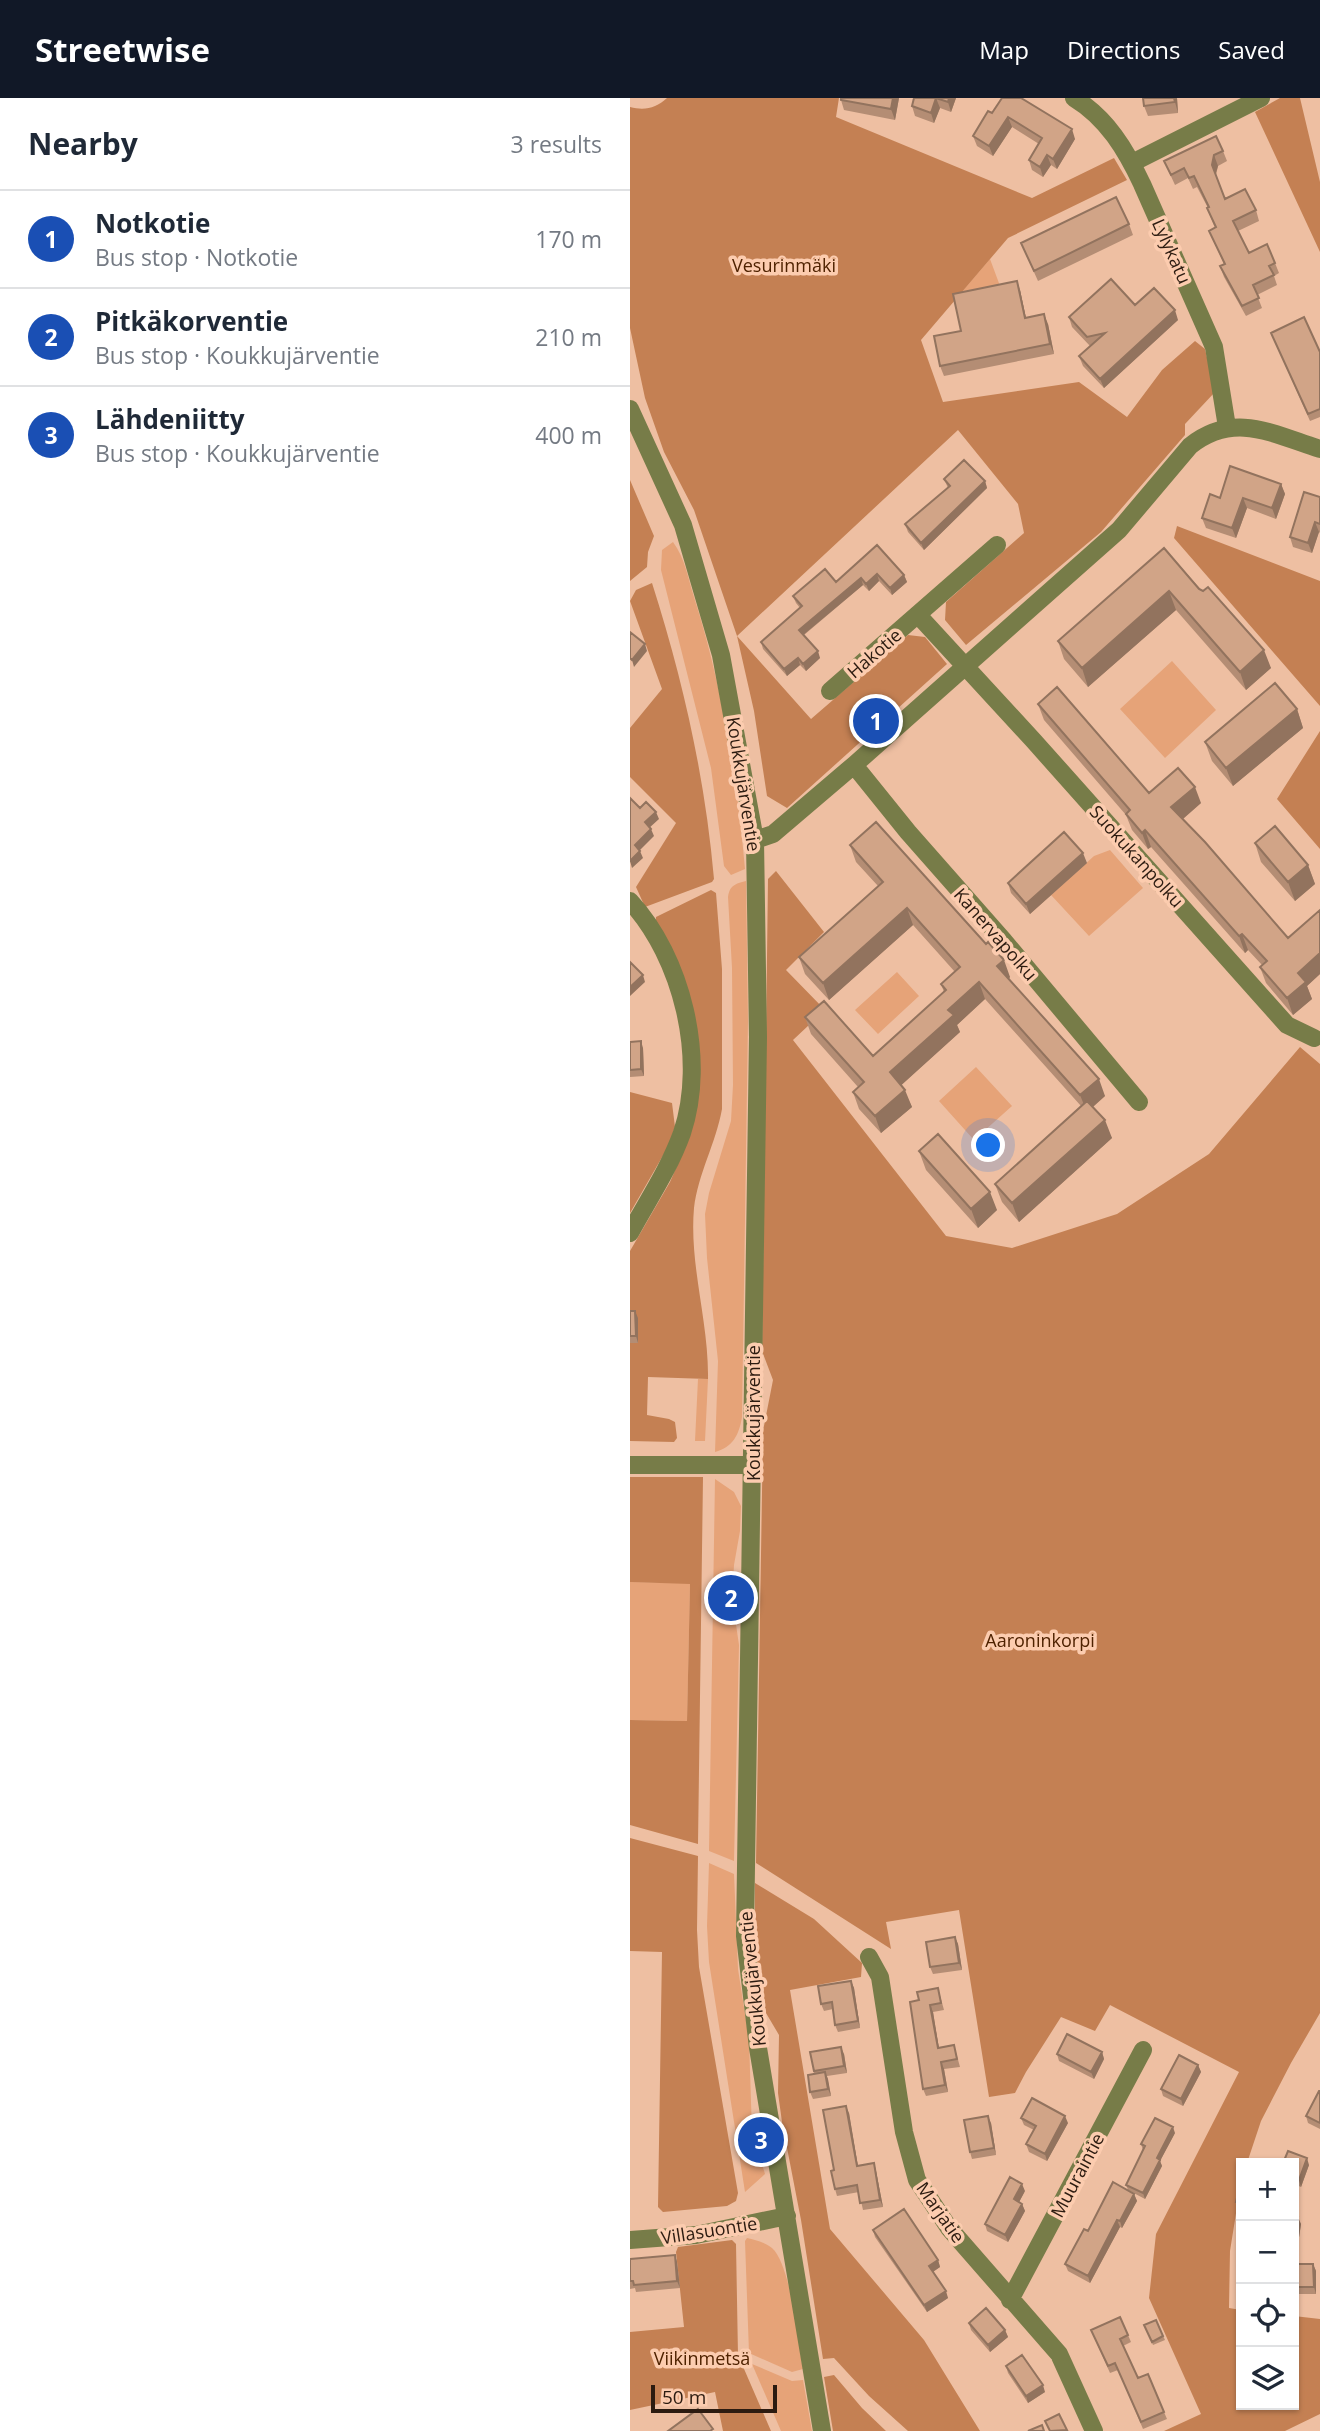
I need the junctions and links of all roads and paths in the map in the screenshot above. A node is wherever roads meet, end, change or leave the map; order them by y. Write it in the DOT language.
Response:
graph roads {
  1 [pos="1074,98"];
  2 [pos="1261,98"];
  3 [pos="1132,163"];
  4 [pos="630,409"];
  5 [pos="1227,427"];
  6 [pos="1320,449"];
  7 [pos="997,545"];
  8 [pos="918,615"];
  9 [pos="966,666"];
  10 [pos="830,691"];
  11 [pos="854,765"];
  12 [pos="755,840"];
  13 [pos="630,901"];
  14 [pos="1314,1038"];
  15 [pos="1139,1101"];
  16 [pos="630,1233"];
  17 [pos="630,1465"];
  18 [pos="753,1465"];
  19 [pos="869,1957"];
  20 [pos="1143,2050"];
  21 [pos="787,2216"];
  22 [pos="630,2240"];
  23 [pos="1010,2300"];
  24 [pos="822,2431"];
  25 [pos="1094,2431"];
  1 -- 3 [label="street, Lylykatu"];
  2 -- 3 [label="street"];
  3 -- 5 [label="street, Lylykatu"];
  4 -- 12 [label="street, Koukkujärventie"];
  5 -- 6 [label="street"];
  5 -- 9 [label="street"];
  7 -- 8 [label="street, Hakotie"];
  8 -- 9 [label="street, Hakotie"];
  8 -- 10 [label="street, Hakotie"];
  9 -- 11 [label="street"];
  9 -- 14 [label="street, Suokukanpolku"];
  11 -- 12 [label="street"];
  11 -- 15 [label="street, Kanervapolku"];
  12 -- 18 [label="street, Koukkujärventie"];
  13 -- 16 [label="street"];
  17 -- 18 [label="street"];
  18 -- 21 [label="street, Koukkujärventie"];
  19 -- 23 [label="street, Marjatie"];
  20 -- 23 [label="street, Muuraintie"];
  21 -- 22 [label="street, Villasuontie"];
  21 -- 24 [label="street, Koukkujärventie"];
  23 -- 25 [label="street, Marjatie"];
}
